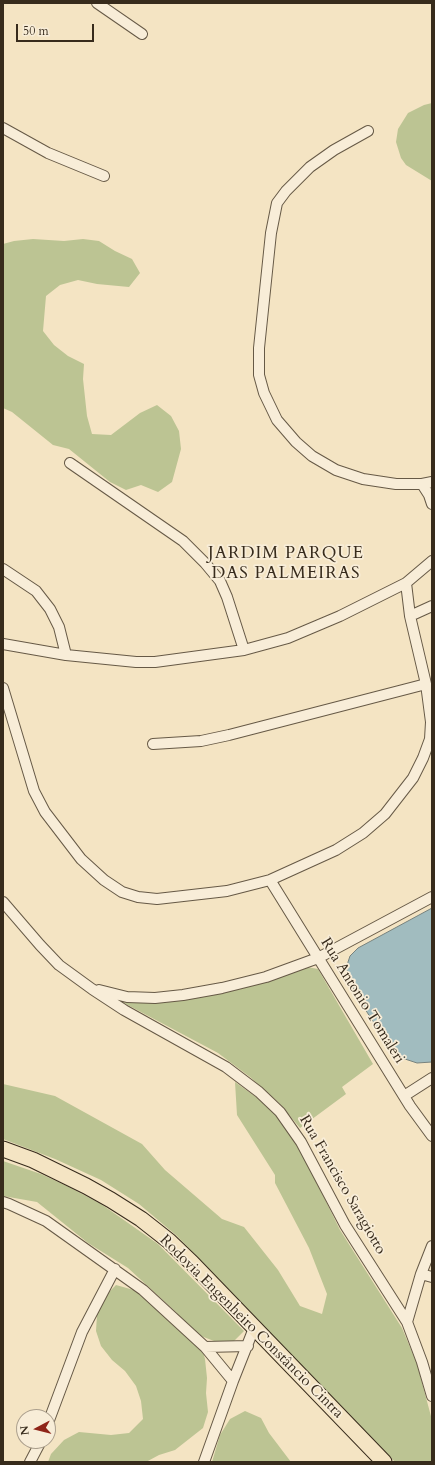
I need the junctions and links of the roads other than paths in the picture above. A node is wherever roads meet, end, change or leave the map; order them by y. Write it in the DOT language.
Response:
graph roads {
  1 [pos="97,3"];
  2 [pos="142,34"];
  3 [pos="3,128"];
  4 [pos="368,131"];
  5 [pos="104,176"];
  6 [pos="70,463"];
  7 [pos="427,483"];
  8 [pos="432,504"];
  9 [pos="432,560"];
  10 [pos="3,569"];
  11 [pos="406,583"];
  12 [pos="432,606"];
  13 [pos="410,616"];
  14 [pos="3,644"];
  15 [pos="244,650"];
  16 [pos="66,655"];
  17 [pos="426,684"];
  18 [pos="3,688"];
  19 [pos="153,744"];
  20 [pos="270,880"];
  21 [pos="432,897"];
  22 [pos="3,902"];
  23 [pos="318,958"];
  24 [pos="92,989"];
  25 [pos="432,1078"];
  26 [pos="404,1096"];
  27 [pos="432,1136"];
  28 [pos="3,1149"];
  29 [pos="3,1202"];
  30 [pos="432,1246"];
  31 [pos="115,1269"];
  32 [pos="421,1274"];
  33 [pos="432,1278"];
  34 [pos="407,1322"];
  35 [pos="254,1328"];
  36 [pos="248,1346"];
  37 [pos="205,1347"];
  38 [pos="233,1380"];
  39 [pos="432,1396"];
  40 [pos="53,1409"];
  41 [pos="37,1449"];
  42 [pos="30,1462"];
  43 [pos="204,1462"];
  44 [pos="384,1462"];
  1 -- 2 [label="street"];
  3 -- 5 [label="street"];
  4 -- 7 [label="street"];
  6 -- 15 [label="street"];
  7 -- 8 [label="street"];
  9 -- 11 [label="street"];
  10 -- 16 [label="street"];
  11 -- 13 [label="street"];
  11 -- 15 [label="street"];
  12 -- 13 [label="street"];
  13 -- 17 [label="street"];
  14 -- 16 [label="street"];
  15 -- 16 [label="street"];
  17 -- 19 [label="street"];
  17 -- 20 [label="street"];
  18 -- 20 [label="street"];
  20 -- 23 [label="street, Rua Antonio Tomaleri"];
  21 -- 23 [label="street"];
  22 -- 24 [label="street, Rua Francisco Saragiotto"];
  23 -- 24 [label="street"];
  23 -- 26 [label="street, Rua Antonio Tomaleri"];
  24 -- 34 [label="street, Rua Francisco Saragiotto"];
  25 -- 26 [label="street"];
  26 -- 27 [label="street, Rua Antonio Tomaleri"];
  28 -- 35 [label="main road, Rodovia Engenheiro Constâncio Cintra"];
  29 -- 31 [label="street"];
  30 -- 32 [label="street"];
  31 -- 37 [label="street"];
  31 -- 40 [label="street"];
  32 -- 33 [label="street"];
  32 -- 34 [label="street"];
  34 -- 39 [label="street, Rua Francisco Saragiotto"];
  35 -- 36 [label="street"];
  35 -- 44 [label="main road, Rodovia Engenheiro Constâncio Cintra"];
  36 -- 37 [label="street"];
  36 -- 38 [label="street"];
  37 -- 38 [label="street"];
  38 -- 43 [label="street"];
  41 -- 42 [label="street"];
}
